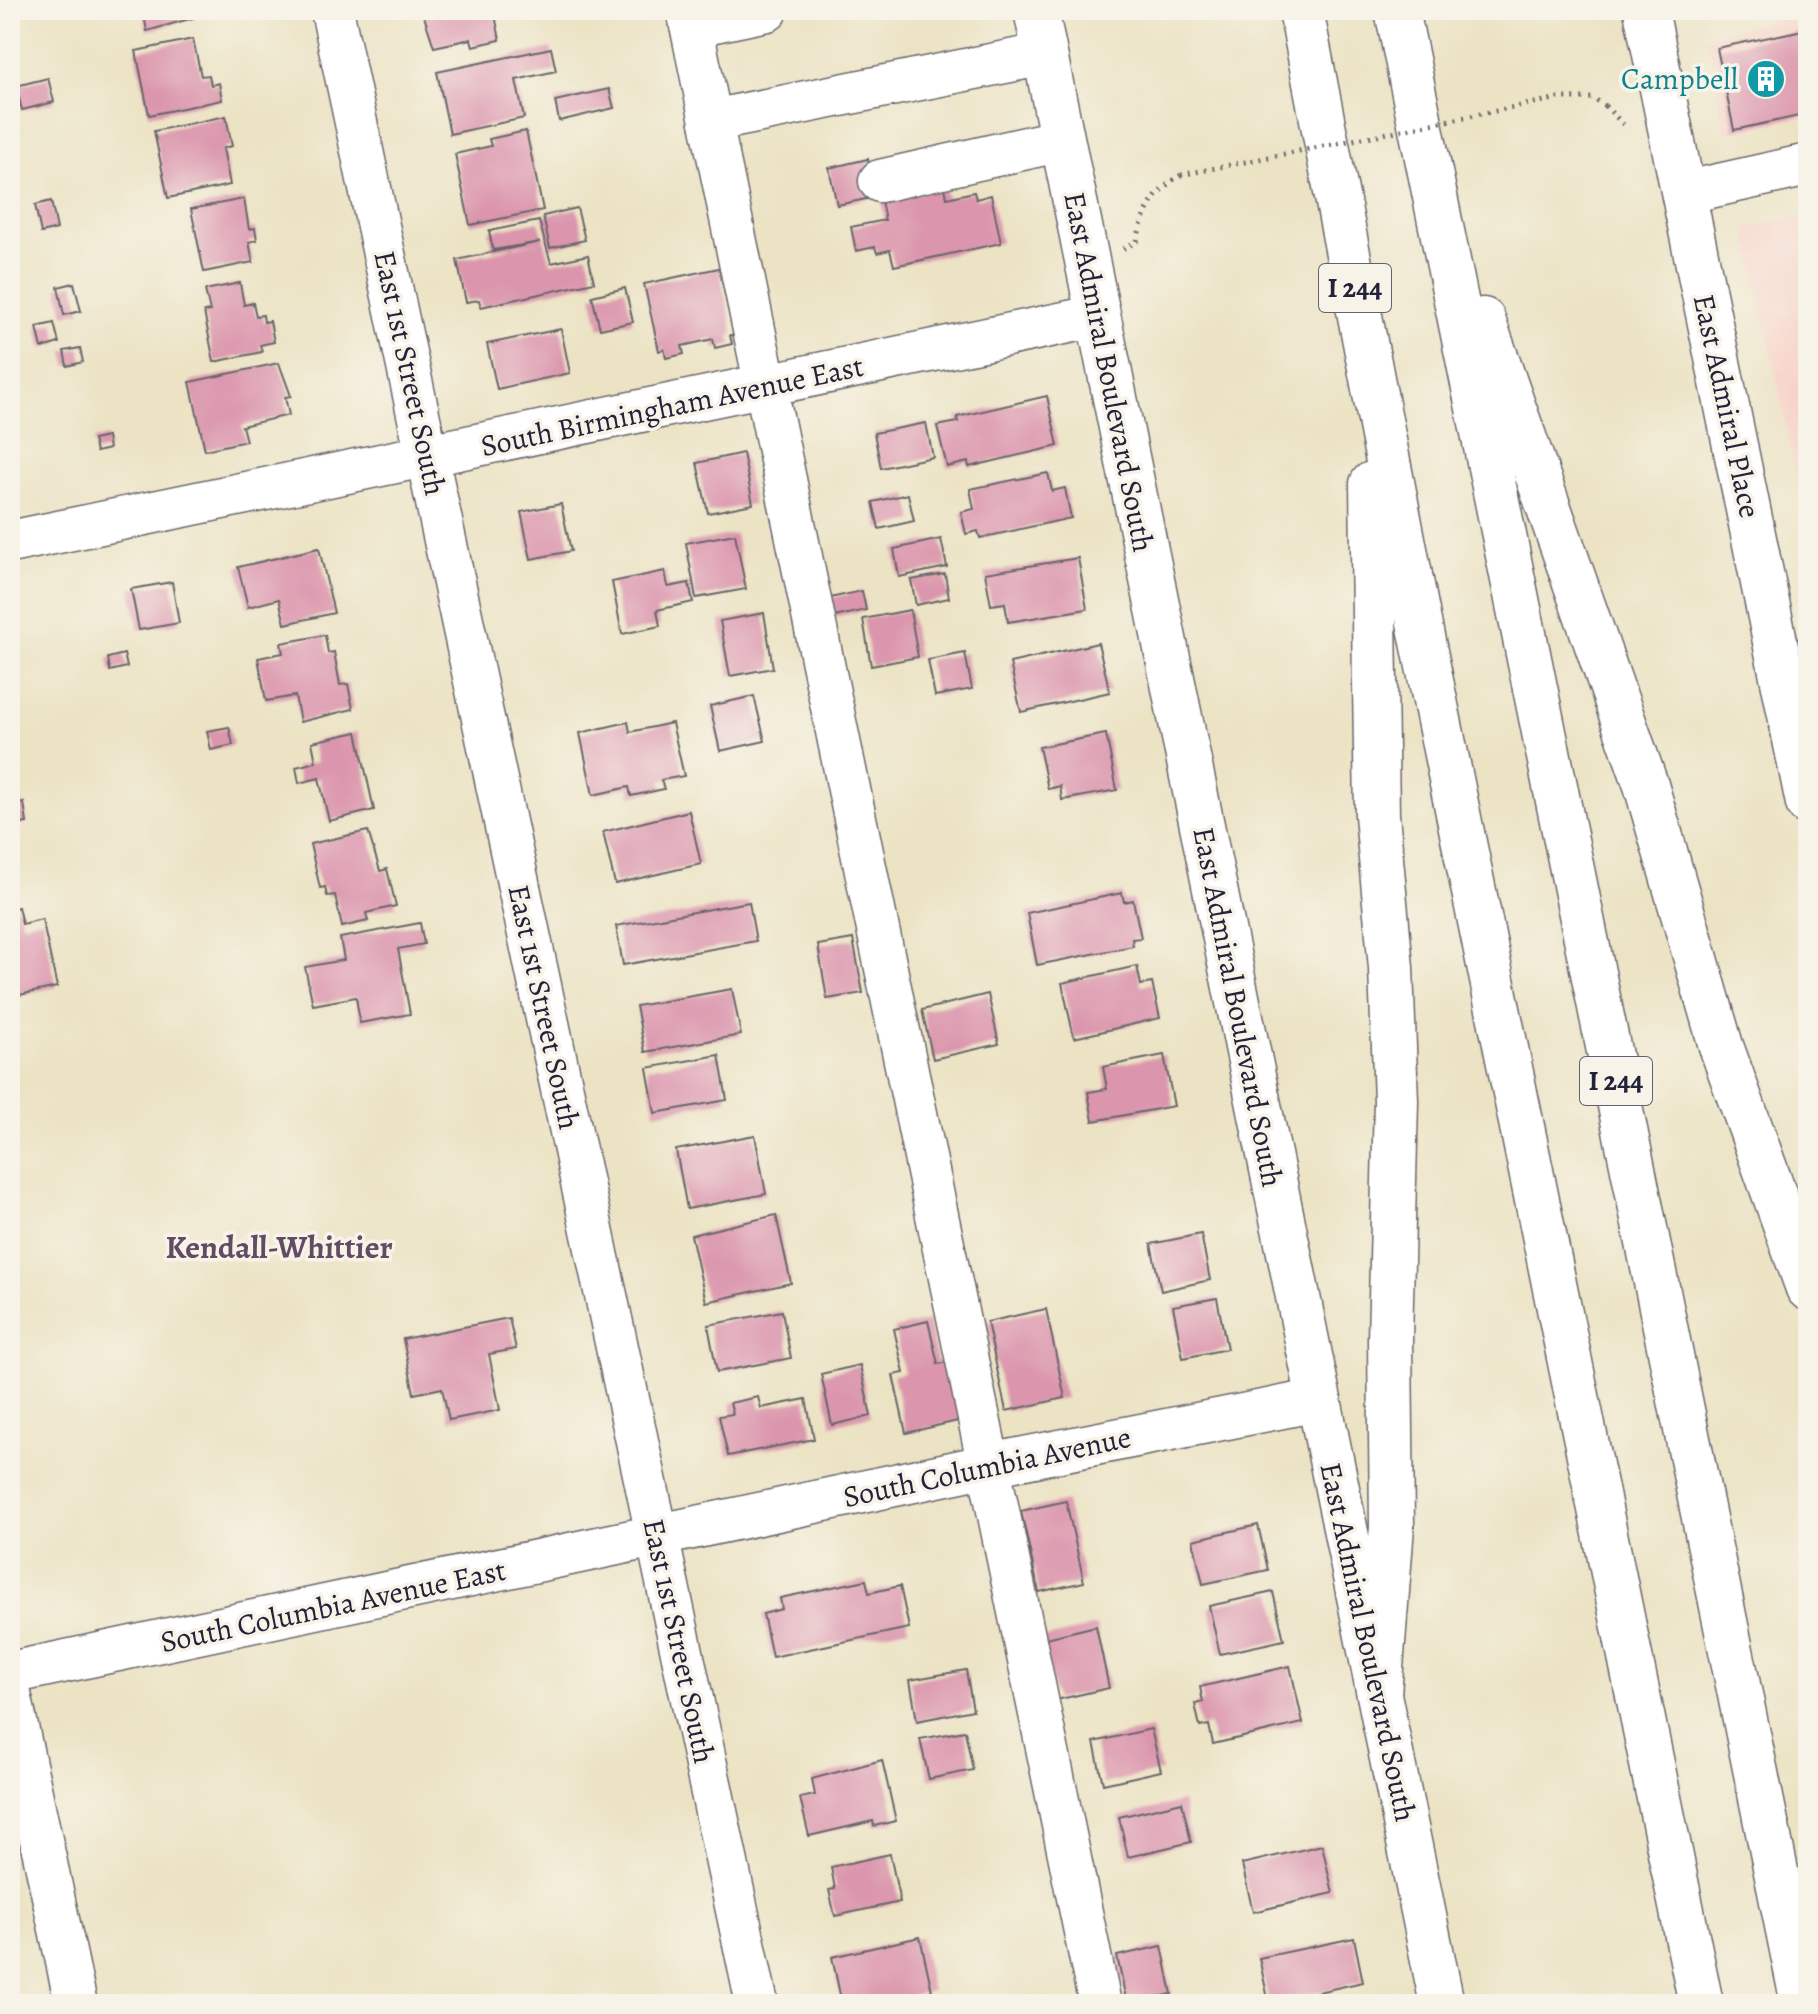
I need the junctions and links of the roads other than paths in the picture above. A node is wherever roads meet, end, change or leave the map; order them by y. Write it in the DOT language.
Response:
graph roads {
  1 [pos="332,10"];
  2 [pos="767,10"];
  3 [pos="1036,10"];
  4 [pos="1301,10"];
  5 [pos="1397,10"];
  6 [pos="1646,10"];
  7 [pos="690,18"];
  8 [pos="1045,54"];
  9 [pos="711,121"];
  10 [pos="1062,140"];
  11 [pos="1427,159"];
  12 [pos="1808,165"];
  13 [pos="880,181"];
  14 [pos="1683,193"];
  15 [pos="1098,316"];
  16 [pos="1370,365"];
  17 [pos="765,386"];
  18 [pos="428,458"];
  19 [pos="10,542"];
  20 [pos="1808,803"];
  21 [pos="1808,1288"];
  22 [pos="1318,1400"];
  23 [pos="989,1465"];
  24 [pos="657,1538"];
  25 [pos="10,1673"];
  26 [pos="10,1694"];
  27 [pos="1379,1694"];
  28 [pos="76,2004"];
  29 [pos="757,2004"];
  30 [pos="1100,2004"];
  31 [pos="1442,2004"];
  32 [pos="1701,2004"];
  33 [pos="1803,2004"];
  1 -- 18 [label="street, East 1st Street South"];
  2 -- 7 [label="street"];
  3 -- 8 [label="main road, East Admiral Boulevard South"];
  4 -- 16 [label="main road, I 244"];
  5 -- 11 [label="main road, I 244"];
  6 -- 14 [label="main road, East Admiral Place"];
  7 -- 9 [label="street"];
  8 -- 9 [label="street"];
  8 -- 10 [label="main road, East Admiral Boulevard South"];
  9 -- 17 [label="street"];
  10 -- 13 [label="street"];
  10 -- 15 [label="main road, East Admiral Boulevard South"];
  11 -- 21 [label="main road"];
  11 -- 33 [label="main road, I 244"];
  12 -- 14 [label="street"];
  14 -- 20 [label="main road, East Admiral Place"];
  15 -- 17 [label="street, South Birmingham Avenue East"];
  15 -- 22 [label="main road, East Admiral Boulevard South"];
  16 -- 27 [label="main road"];
  16 -- 32 [label="main road, I 244"];
  17 -- 18 [label="street, South Birmingham Avenue East"];
  17 -- 23 [label="street"];
  18 -- 19 [label="street, South Birmingham Avenue East"];
  18 -- 24 [label="street, East 1st Street South"];
  22 -- 23 [label="street, South Columbia Avenue"];
  22 -- 27 [label="main road, East Admiral Boulevard South"];
  23 -- 24 [label="street, South Columbia Avenue"];
  23 -- 30 [label="street"];
  24 -- 25 [label="street, South Columbia Avenue East"];
  24 -- 29 [label="street, East 1st Street South"];
  26 -- 28 [label="street"];
  27 -- 31 [label="main road, East Admiral Boulevard South"];
}
